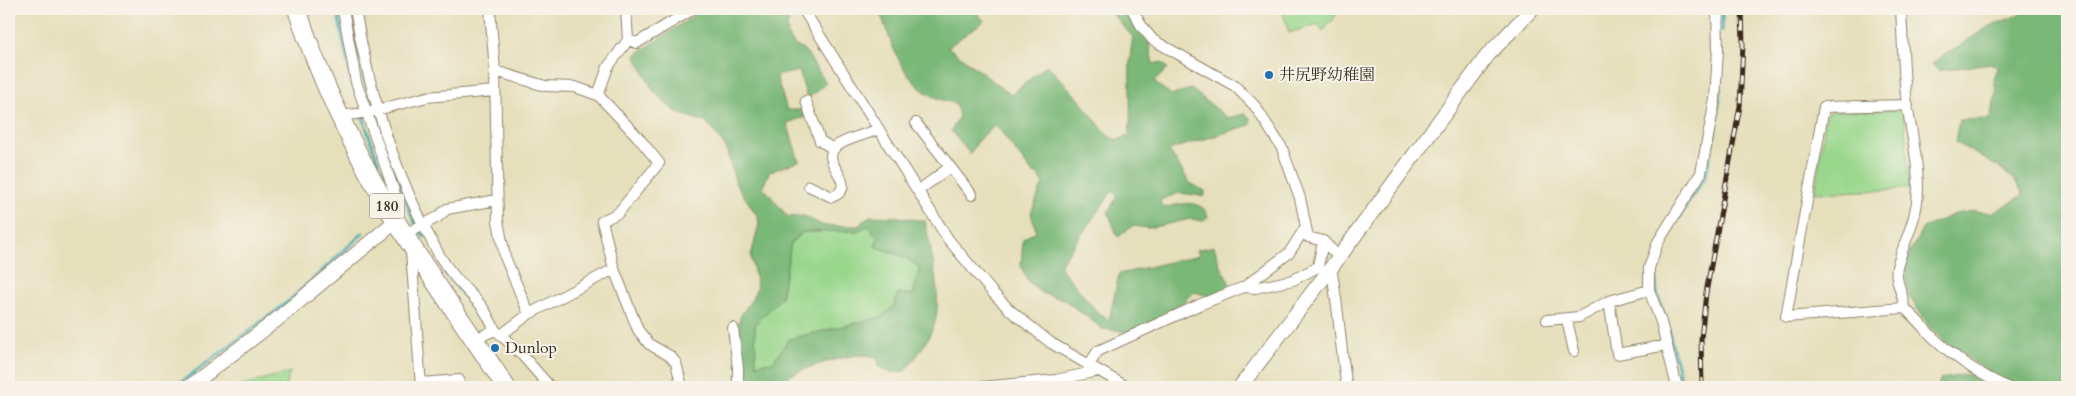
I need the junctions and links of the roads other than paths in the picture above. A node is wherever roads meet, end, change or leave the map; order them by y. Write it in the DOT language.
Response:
graph roads {
  1 [pos="297,9"];
  2 [pos="343,9"];
  3 [pos="355,9"];
  4 [pos="490,9"];
  5 [pos="626,9"];
  6 [pos="693,9"];
  7 [pos="803,9"];
  8 [pos="1132,9"];
  9 [pos="1532,9"];
  10 [pos="1717,9"];
  11 [pos="1901,9"];
  12 [pos="628,40"];
  13 [pos="496,71"];
  14 [pos="495,91"];
  15 [pos="598,95"];
  16 [pos="806,101"];
  17 [pos="1908,105"];
  18 [pos="369,112"];
  19 [pos="340,116"];
  20 [pos="916,123"];
  21 [pos="879,129"];
  22 [pos="834,149"];
  23 [pos="950,167"];
  24 [pos="810,186"];
  25 [pos="918,191"];
  26 [pos="972,195"];
  27 [pos="497,200"];
  28 [pos="1305,228"];
  29 [pos="412,229"];
  30 [pos="1324,241"];
  31 [pos="1335,262"];
  32 [pos="614,269"];
  33 [pos="1244,287"];
  34 [pos="1649,290"];
  35 [pos="1609,301"];
  36 [pos="1904,308"];
  37 [pos="529,314"];
  38 [pos="1547,320"];
  39 [pos="1567,320"];
  40 [pos="733,328"];
  41 [pos="498,332"];
  42 [pos="475,339"];
  43 [pos="1667,345"];
  44 [pos="1574,351"];
  45 [pos="1088,366"];
  46 [pos="1098,371"];
  47 [pos="459,380"];
  48 [pos="421,385"];
  49 [pos="189,387"];
  50 [pos="506,387"];
  51 [pos="550,387"];
  52 [pos="682,387"];
  53 [pos="740,387"];
  54 [pos="981,387"];
  55 [pos="1127,387"];
  56 [pos="1240,387"];
  57 [pos="1347,387"];
  58 [pos="1677,387"];
  59 [pos="2007,387"];
  1 -- 19 [label="highway, 180"];
  2 -- 18 [label="street"];
  3 -- 18 [label="street"];
  4 -- 13 [label="street"];
  5 -- 12 [label="street"];
  6 -- 12 [label="street"];
  7 -- 21 [label="street"];
  8 -- 28 [label="street"];
  9 -- 31 [label="street"];
  10 -- 34 [label="street"];
  11 -- 17 [label="street"];
  12 -- 15 [label="street"];
  13 -- 14 [label="street"];
  13 -- 15 [label="street"];
  14 -- 18 [label="street"];
  14 -- 27 [label="street"];
  15 -- 32 [label="street"];
  16 -- 22 [label="street"];
  17 -- 36 [label="street"];
  17 -- 36 [label="street"];
  18 -- 19 [label="street"];
  18 -- 29 [label="street"];
  18 -- 29 [label="street"];
  19 -- 29 [label="highway, 180"];
  20 -- 23 [label="street"];
  21 -- 22 [label="street"];
  21 -- 25 [label="street"];
  22 -- 24 [label="street"];
  23 -- 25 [label="street"];
  23 -- 26 [label="street"];
  25 -- 45 [label="street"];
  27 -- 29 [label="street"];
  27 -- 37 [label="street"];
  28 -- 30 [label="street"];
  28 -- 33 [label="street"];
  29 -- 41 [label="street"];
  29 -- 42 [label="highway, 180"];
  29 -- 48 [label="street"];
  29 -- 49 [label="street"];
  30 -- 31 [label="street"];
  30 -- 33 [label="street"];
  31 -- 56 [label="street"];
  31 -- 57 [label="street"];
  32 -- 37 [label="street"];
  32 -- 52 [label="street"];
  33 -- 45 [label="street"];
  34 -- 35 [label="street"];
  34 -- 43 [label="street"];
  35 -- 39 [label="street"];
  35 -- 43 [label="street"];
  36 -- 59 [label="street"];
  37 -- 41 [label="street"];
  38 -- 39 [label="street"];
  39 -- 44 [label="street"];
  40 -- 53 [label="street"];
  41 -- 42 [label="street"];
  41 -- 51 [label="street"];
  42 -- 50 [label="highway, 180"];
  43 -- 58 [label="street"];
  45 -- 46 [label="street"];
  46 -- 54 [label="street"];
  46 -- 55 [label="street"];
  47 -- 48 [label="street"];
}
